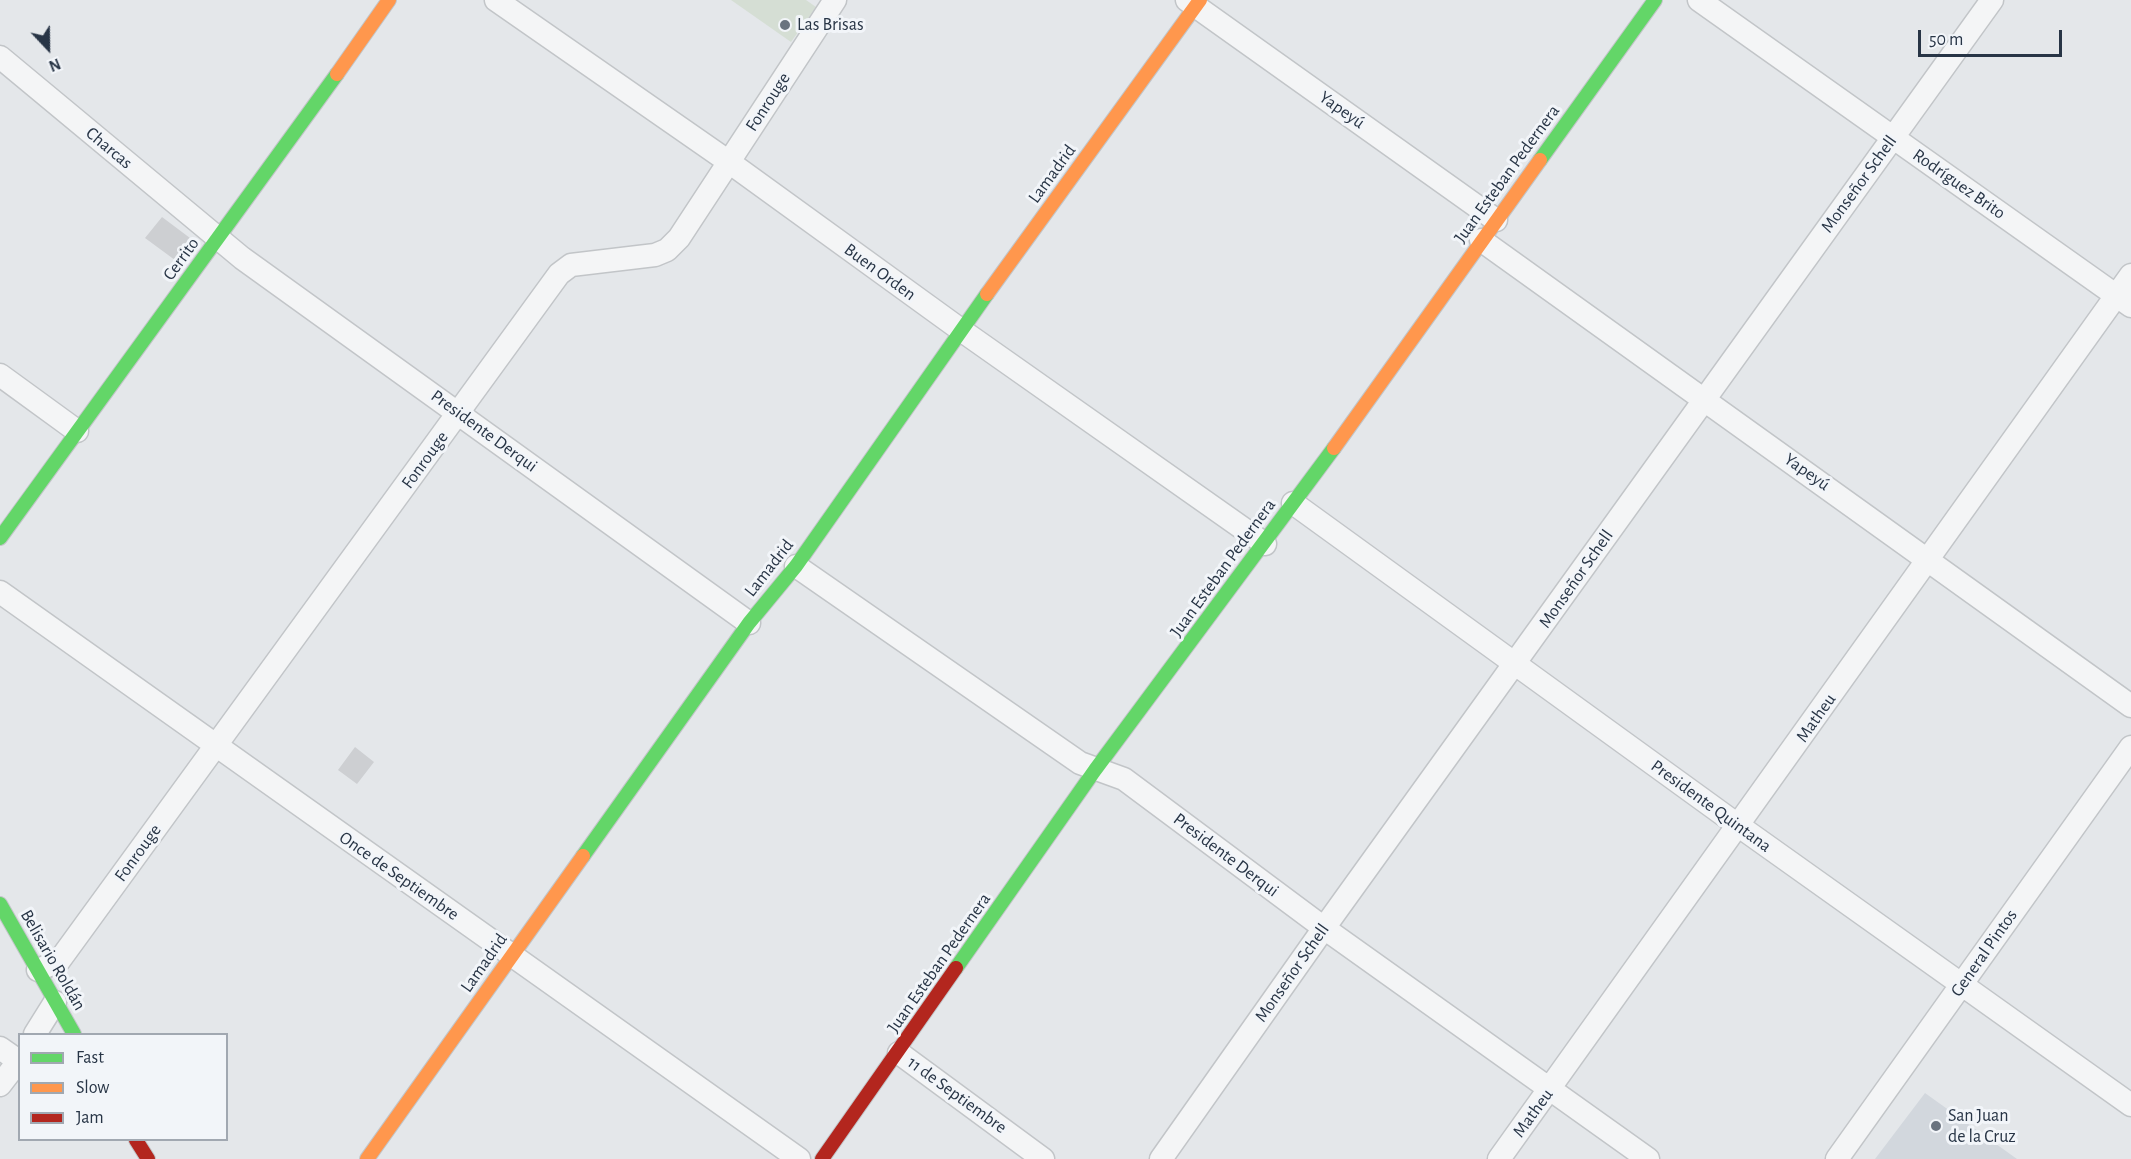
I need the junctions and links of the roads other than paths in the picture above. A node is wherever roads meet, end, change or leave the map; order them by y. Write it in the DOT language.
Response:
graph roads {
  1 [pos="389,0"];
  2 [pos="496,0"];
  3 [pos="834,0"];
  4 [pos="1655,0"];
  5 [pos="1699,0"];
  6 [pos="1992,0"];
  7 [pos="1194,2"];
  8 [pos="0,57"];
  9 [pos="1893,137"];
  10 [pos="729,162"];
  11 [pos="1496,220"];
  12 [pos="219,239"];
  13 [pos="1482,240"];
  14 [pos="2131,275"];
  15 [pos="2124,301"];
  16 [pos="961,330"];
  17 [pos="0,375"];
  18 [pos="1703,399"];
  19 [pos="459,413"];
  20 [pos="77,431"];
  21 [pos="1293,503"];
  22 [pos="0,538"];
  23 [pos="1264,544"];
  24 [pos="1929,558"];
  25 [pos="796,566"];
  26 [pos="0,592"];
  27 [pos="749,623"];
  28 [pos="1515,665"];
  29 [pos="2131,706"];
  30 [pos="216,746"];
  31 [pos="2131,747"];
  32 [pos="1095,770"];
  33 [pos="1739,826"];
  34 [pos="0,904"];
  35 [pos="1324,928"];
  36 [pos="512,956"];
  37 [pos="38,970"];
  38 [pos="1962,984"];
  39 [pos="55,1002"];
  40 [pos="36,1033"];
  41 [pos="73,1033"];
  42 [pos="899,1053"];
  43 [pos="14,1057"];
  44 [pos="0,1085"];
  45 [pos="1550,1089"];
  46 [pos="2131,1105"];
  47 [pos="137,1141"];
  48 [pos="148,1159"];
  49 [pos="367,1159"];
  50 [pos="799,1159"];
  51 [pos="822,1159"];
  52 [pos="1043,1159"];
  53 [pos="1161,1159"];
  54 [pos="1499,1159"];
  55 [pos="1648,1159"];
  56 [pos="1837,1159"];
  1 -- 12 [label="street, Cerrito"];
  2 -- 10 [label="street, Buen Orden"];
  3 -- 10 [label="street, Fonrouge"];
  4 -- 11 [label="street, Juan Esteban Pedernera"];
  5 -- 9 [label="street, Rodríguez Brito"];
  6 -- 9 [label="street, Monseñor Schell"];
  7 -- 11 [label="street, Yapeyú"];
  7 -- 16 [label="street, Lamadrid"];
  8 -- 12 [label="street, Charcas"];
  9 -- 15 [label="street, Rodríguez Brito"];
  9 -- 18 [label="street, Monseñor Schell"];
  10 -- 16 [label="street, Buen Orden"];
  10 -- 19 [label="street, Fonrouge"];
  11 -- 13 [label="street, Juan Esteban Pedernera"];
  12 -- 19 [label="street, Presidente Derqui"];
  12 -- 20 [label="street, Cerrito"];
  13 -- 18 [label="street, Yapeyú"];
  13 -- 21 [label="street, Juan Esteban Pedernera"];
  14 -- 15 [label="street, Matheu"];
  15 -- 24 [label="street, Matheu"];
  16 -- 23 [label="street, Buen Orden"];
  16 -- 25 [label="street, Lamadrid"];
  17 -- 20 [label="street"];
  18 -- 24 [label="street, Yapeyú"];
  18 -- 28 [label="street, Monseñor Schell"];
  19 -- 27 [label="street, Presidente Derqui"];
  19 -- 30 [label="street, Fonrouge"];
  20 -- 22 [label="street, Cerrito"];
  21 -- 23 [label="street, Juan Esteban Pedernera"];
  21 -- 28 [label="street, Presidente Quintana"];
  23 -- 32 [label="street, Juan Esteban Pedernera"];
  24 -- 29 [label="street, Yapeyú"];
  24 -- 33 [label="street, Matheu"];
  25 -- 27 [label="street, Lamadrid"];
  25 -- 32 [label="street, Presidente Derqui"];
  26 -- 30 [label="street, Once de Septiembre"];
  27 -- 36 [label="street, Lamadrid"];
  28 -- 33 [label="street, Presidente Quintana"];
  28 -- 35 [label="street, Monseñor Schell"];
  30 -- 36 [label="street, Once de Septiembre"];
  30 -- 37 [label="street, Fonrouge"];
  31 -- 38 [label="street, General Pintos"];
  32 -- 35 [label="street, Presidente Derqui"];
  32 -- 42 [label="street, Juan Esteban Pedernera"];
  33 -- 38 [label="street, Presidente Quintana"];
  33 -- 45 [label="street, Matheu"];
  34 -- 37 [label="street, Belisario Roldán"];
  35 -- 45 [label="street, Presidente Derqui"];
  35 -- 53 [label="street, Monseñor Schell"];
  36 -- 49 [label="street, Lamadrid"];
  36 -- 50 [label="street, Once de Septiembre"];
  37 -- 39 [label="street, Belisario Roldán"];
  38 -- 46 [label="street, Presidente Quintana"];
  38 -- 56 [label="street, General Pintos"];
  39 -- 40 [label="street"];
  39 -- 41 [label="street, Belisario Roldán"];
  42 -- 51 [label="street, Juan Esteban Pedernera"];
  42 -- 52 [label="street, 11 de Septiembre"];
  43 -- 44 [label="street"];
  45 -- 54 [label="street, Matheu"];
  45 -- 55 [label="street, Presidente Derqui"];
  47 -- 48 [label="street"];
}
